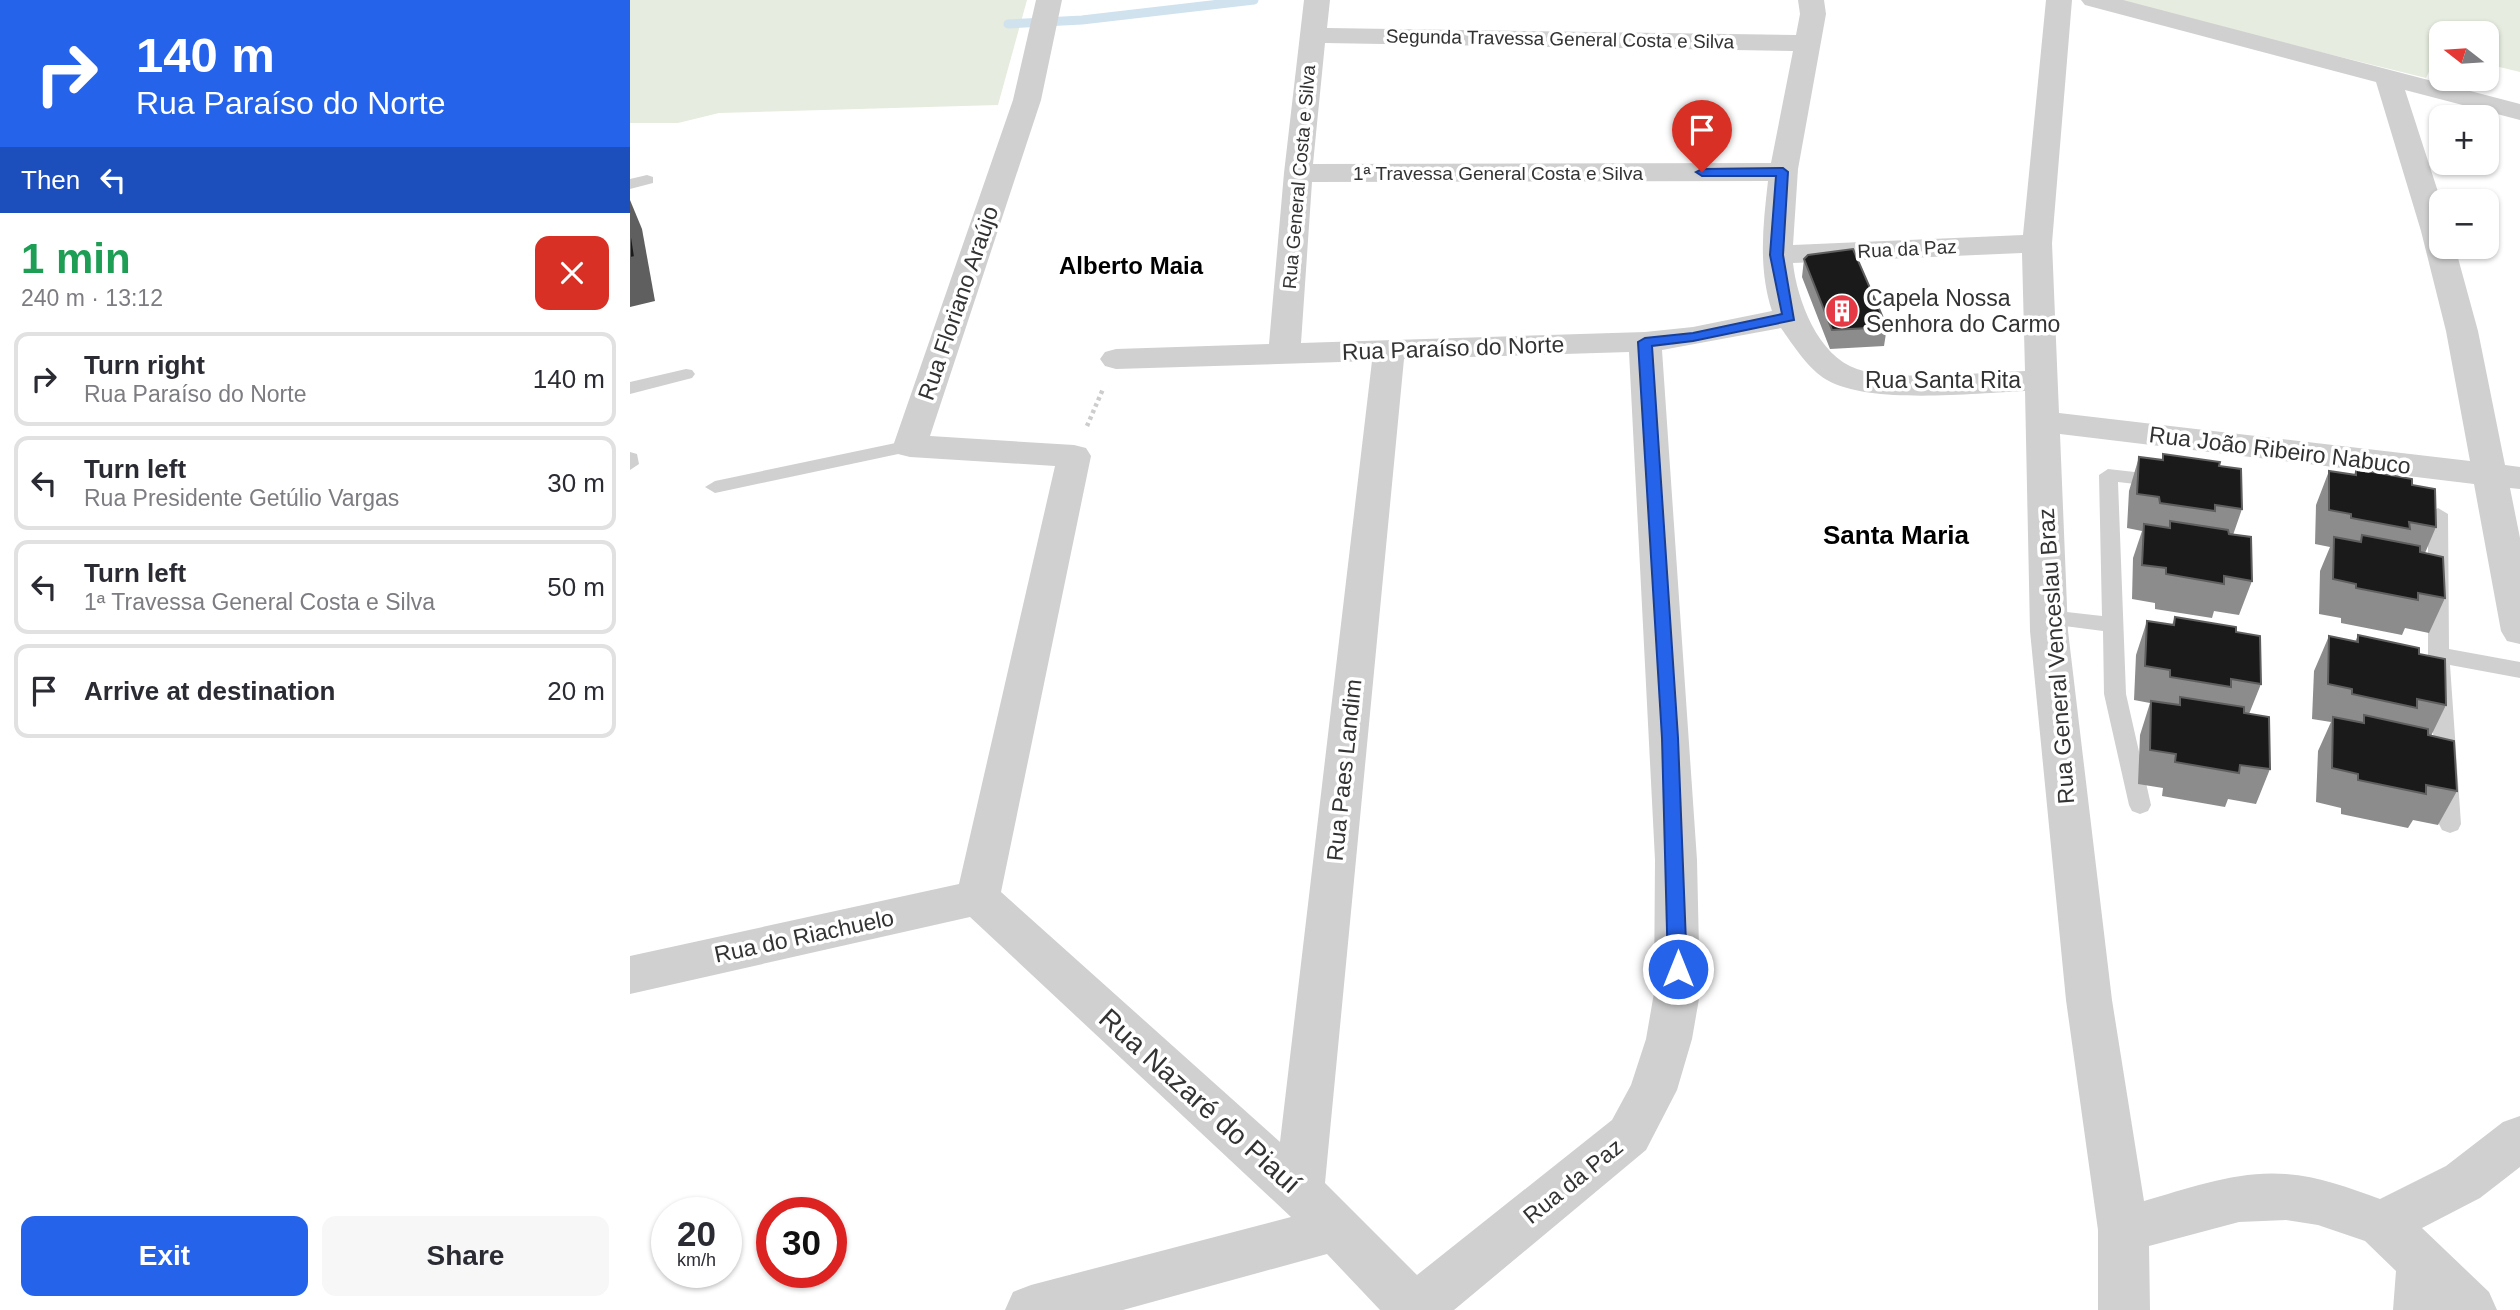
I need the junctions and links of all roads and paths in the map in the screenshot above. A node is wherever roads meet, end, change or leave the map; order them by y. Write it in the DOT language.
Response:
graph roads {
  1 [pos="1317,0"];
  2 [pos="1811,0"];
  3 [pos="2059,0"];
  4 [pos="2094,0"];
  5 [pos="1046,15"];
  6 [pos="1312,35"];
  7 [pos="1808,43"];
  8 [pos="2387,76"];
  9 [pos="2520,112"];
  10 [pos="1783,172"];
  11 [pos="1298,173"];
  12 [pos="647,180"];
  13 [pos="630,184"];
  14 [pos="2037,243"];
  15 [pos="1777,255"];
  16 [pos="1789,317"];
  17 [pos="1645,342"];
  18 [pos="1389,349"];
  19 [pos="1284,354"];
  20 [pos="1116,359"];
  21 [pos="686,374"];
  22 [pos="2040,380"];
  23 [pos="630,388"];
  24 [pos="2041,421"];
  25 [pos="910,446"];
  26 [pos="1074,456"];
  27 [pos="630,458"];
  28 [pos="630,464"];
  29 [pos="2505,477"];
  30 [pos="2185,484"];
  31 [pos="715,487"];
  32 [pos="2438,514"];
  33 [pos="2049,617"];
  34 [pos="2112,625"];
  35 [pos="2520,631"];
  36 [pos="2439,655"];
  37 [pos="2520,670"];
  38 [pos="2140,805"];
  39 [pos="2450,824"];
  40 [pos="978,898"];
  41 [pos="630,975"];
  42 [pos="2520,1138"];
  43 [pos="1299,1191"];
  44 [pos="2382,1223"];
  45 [pos="1338,1228"];
  46 [pos="2123,1230"];
  47 [pos="2422,1260"];
  48 [pos="1415,1309"];
  49 [pos="1031,1310"];
  50 [pos="2124,1310"];
  51 [pos="2419,1310"];
  52 [pos="2471,1310"];
  1 -- 6 [label="street, Rua General Costa e Silva"];
  2 -- 7 [label="street"];
  3 -- 14 [label="street, Rua General Venceslau Braz"];
  4 -- 8 [label="street"];
  5 -- 25 [label="street, Rua Floriano Araújo"];
  6 -- 7 [label="street, Segunda Travessa General Costa e Silva"];
  6 -- 11 [label="street, Rua General Costa e Silva"];
  7 -- 10 [label="street"];
  8 -- 9 [label="street"];
  8 -- 29 [label="street"];
  10 -- 11 [label="street, 1ª Travessa General Costa e Silva"];
  10 -- 15 [label="street"];
  11 -- 19 [label="street, Rua General Costa e Silva"];
  12 -- 13 [label="lane"];
  14 -- 15 [label="street, Rua da Paz"];
  14 -- 22 [label="street, Rua General Venceslau Braz"];
  15 -- 16 [label="street"];
  16 -- 17 [label="street, Rua Paraíso do Norte"];
  16 -- 22 [label="street, Rua Santa Rita"];
  17 -- 18 [label="street, Rua Paraíso do Norte"];
  17 -- 48 [label="street, Rua da Paz"];
  18 -- 19 [label="street, Rua Paraíso do Norte"];
  18 -- 43 [label="street, Rua Paes Landim"];
  19 -- 20 [label="street, Rua Paraíso do Norte"];
  20 -- 26 [label="path"];
  21 -- 23 [label="lane"];
  22 -- 24 [label="street, Rua General Venceslau Braz"];
  24 -- 29 [label="street, Rua João Ribeiro Nabuco"];
  24 -- 33 [label="street, Rua General Venceslau Braz"];
  25 -- 26 [label="street"];
  25 -- 31 [label="lane"];
  26 -- 40 [label="street"];
  27 -- 28 [label="lane"];
  29 -- 35 [label="street"];
  30 -- 34 [label="lane"];
  32 -- 36 [label="lane"];
  33 -- 34 [label="lane"];
  33 -- 46 [label="street, Rua General Venceslau Braz"];
  34 -- 38 [label="lane"];
  36 -- 37 [label="lane"];
  36 -- 39 [label="lane"];
  40 -- 41 [label="street, Rua do Riachuelo"];
  40 -- 43 [label="street, Rua Nazaré do Piauí"];
  42 -- 44 [label="street"];
  43 -- 45 [label="street, Rua Nazaré do Piauí"];
  44 -- 46 [label="street"];
  44 -- 47 [label="street"];
  45 -- 48 [label="street, Rua Nazaré do Piauí"];
  45 -- 49 [label="street"];
  46 -- 50 [label="street, Rua General Venceslau Braz"];
  47 -- 51 [label="street"];
  47 -- 52 [label="street"];
}
